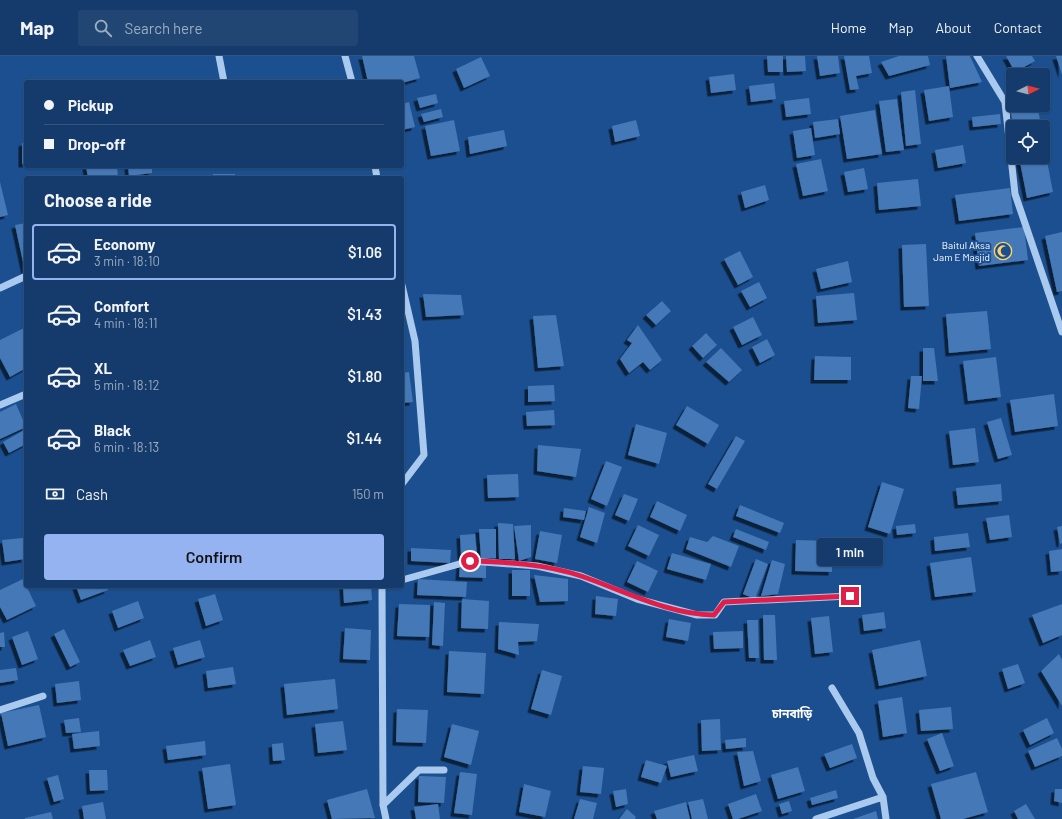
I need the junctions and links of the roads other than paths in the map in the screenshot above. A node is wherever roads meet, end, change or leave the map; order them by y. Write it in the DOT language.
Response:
graph roads {
  1 [pos="219,56"];
  2 [pos="345,56"];
  3 [pos="977,56"];
  4 [pos="224,80"];
  5 [pos="351,80"];
  6 [pos="24,277"];
  7 [pos="0,288"];
  8 [pos="404,294"];
  9 [pos="1062,332"];
  10 [pos="24,395"];
  11 [pos="0,405"];
  12 [pos="404,481"];
  13 [pos="404,579"];
  14 [pos="383,588"];
  15 [pos="850,596"];
  16 [pos="832,688"];
  17 [pos="43,696"];
  18 [pos="0,710"];
  19 [pos="444,770"];
  20 [pos="883,797"];
  21 [pos="384,805"];
  22 [pos="386,819"];
  23 [pos="816,819"];
  24 [pos="886,819"];
  1 -- 4 [label="street"];
  2 -- 5 [label="street"];
  3 -- 9 [label="street"];
  6 -- 7 [label="street"];
  8 -- 12 [label="street"];
  10 -- 11 [label="street"];
  13 -- 15 [label="street"];
  14 -- 21 [label="street"];
  16 -- 20 [label="street"];
  17 -- 18 [label="street"];
  19 -- 21 [label="street"];
  20 -- 23 [label="street"];
  20 -- 24 [label="street"];
  21 -- 22 [label="street"];
}
